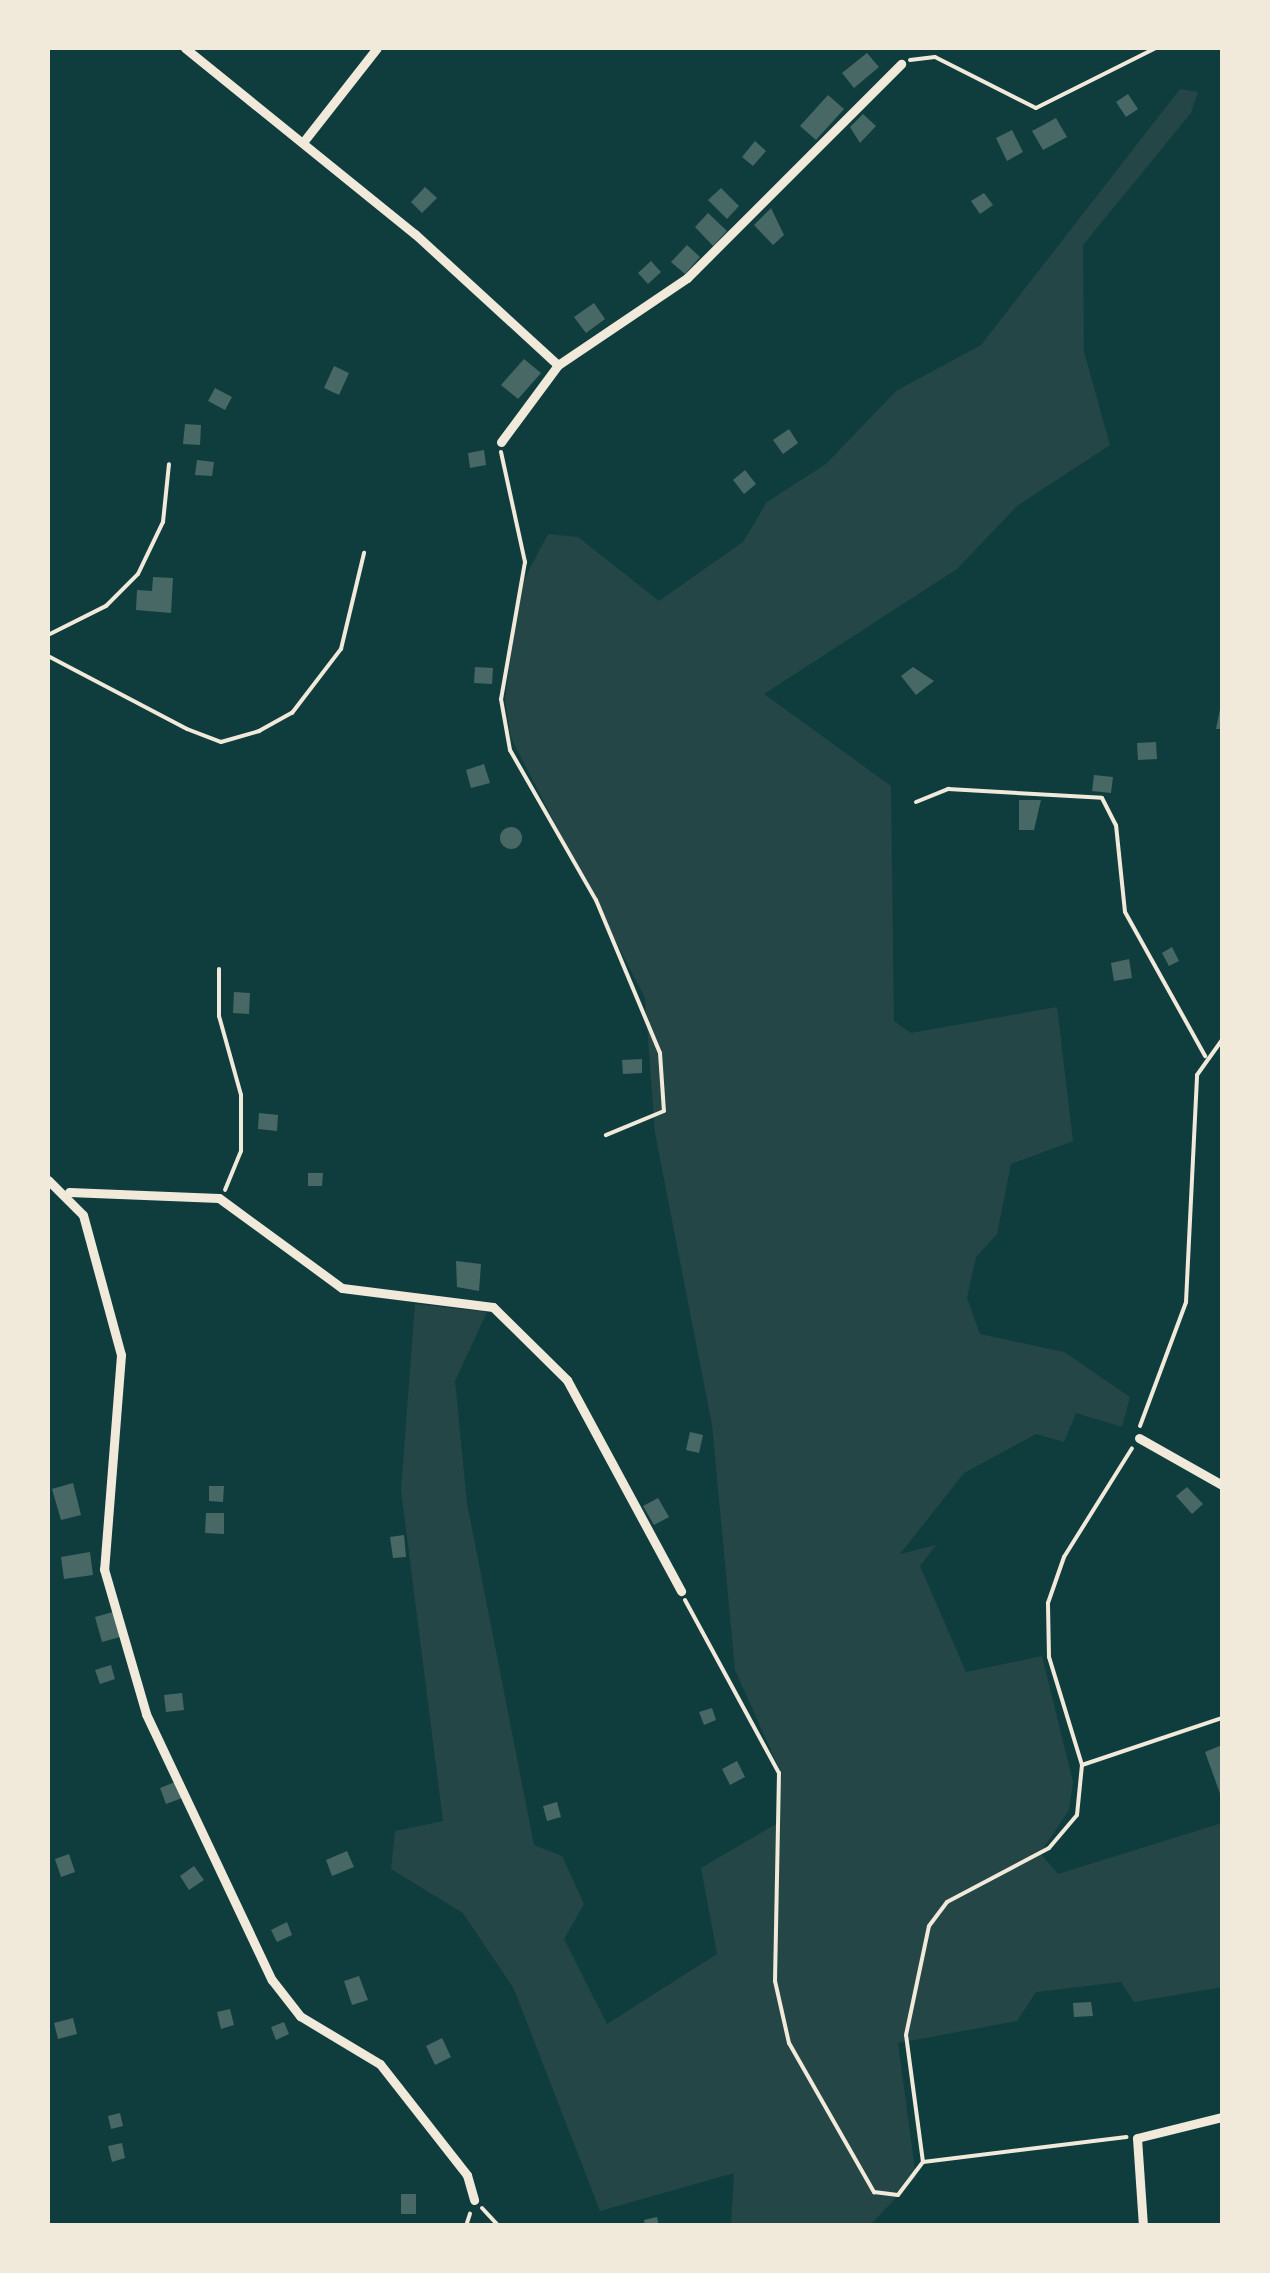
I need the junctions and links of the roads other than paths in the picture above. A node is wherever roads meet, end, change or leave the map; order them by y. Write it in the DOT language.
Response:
graph roads {
  1 [pos="184,48"];
  2 [pos="377,48"];
  3 [pos="900,64"];
  4 [pos="304,141"];
  5 [pos="558,365"];
  6 [pos="500,442"];
  7 [pos="48,1180"];
  8 [pos="69,1192"];
  9 [pos="1140,1438"];
  10 [pos="1222,1485"];
  11 [pos="681,1592"];
  12 [pos="1222,2117"];
  13 [pos="474,2200"];
  14 [pos="1143,2226"];
  1 -- 4 [label="street"];
  2 -- 4 [label="street"];
  3 -- 5 [label="street"];
  4 -- 5 [label="street"];
  5 -- 6 [label="street"];
  7 -- 8 [label="street"];
  8 -- 11 [label="street"];
  8 -- 13 [label="street"];
  9 -- 10 [label="street"];
  12 -- 14 [label="street"];
}
